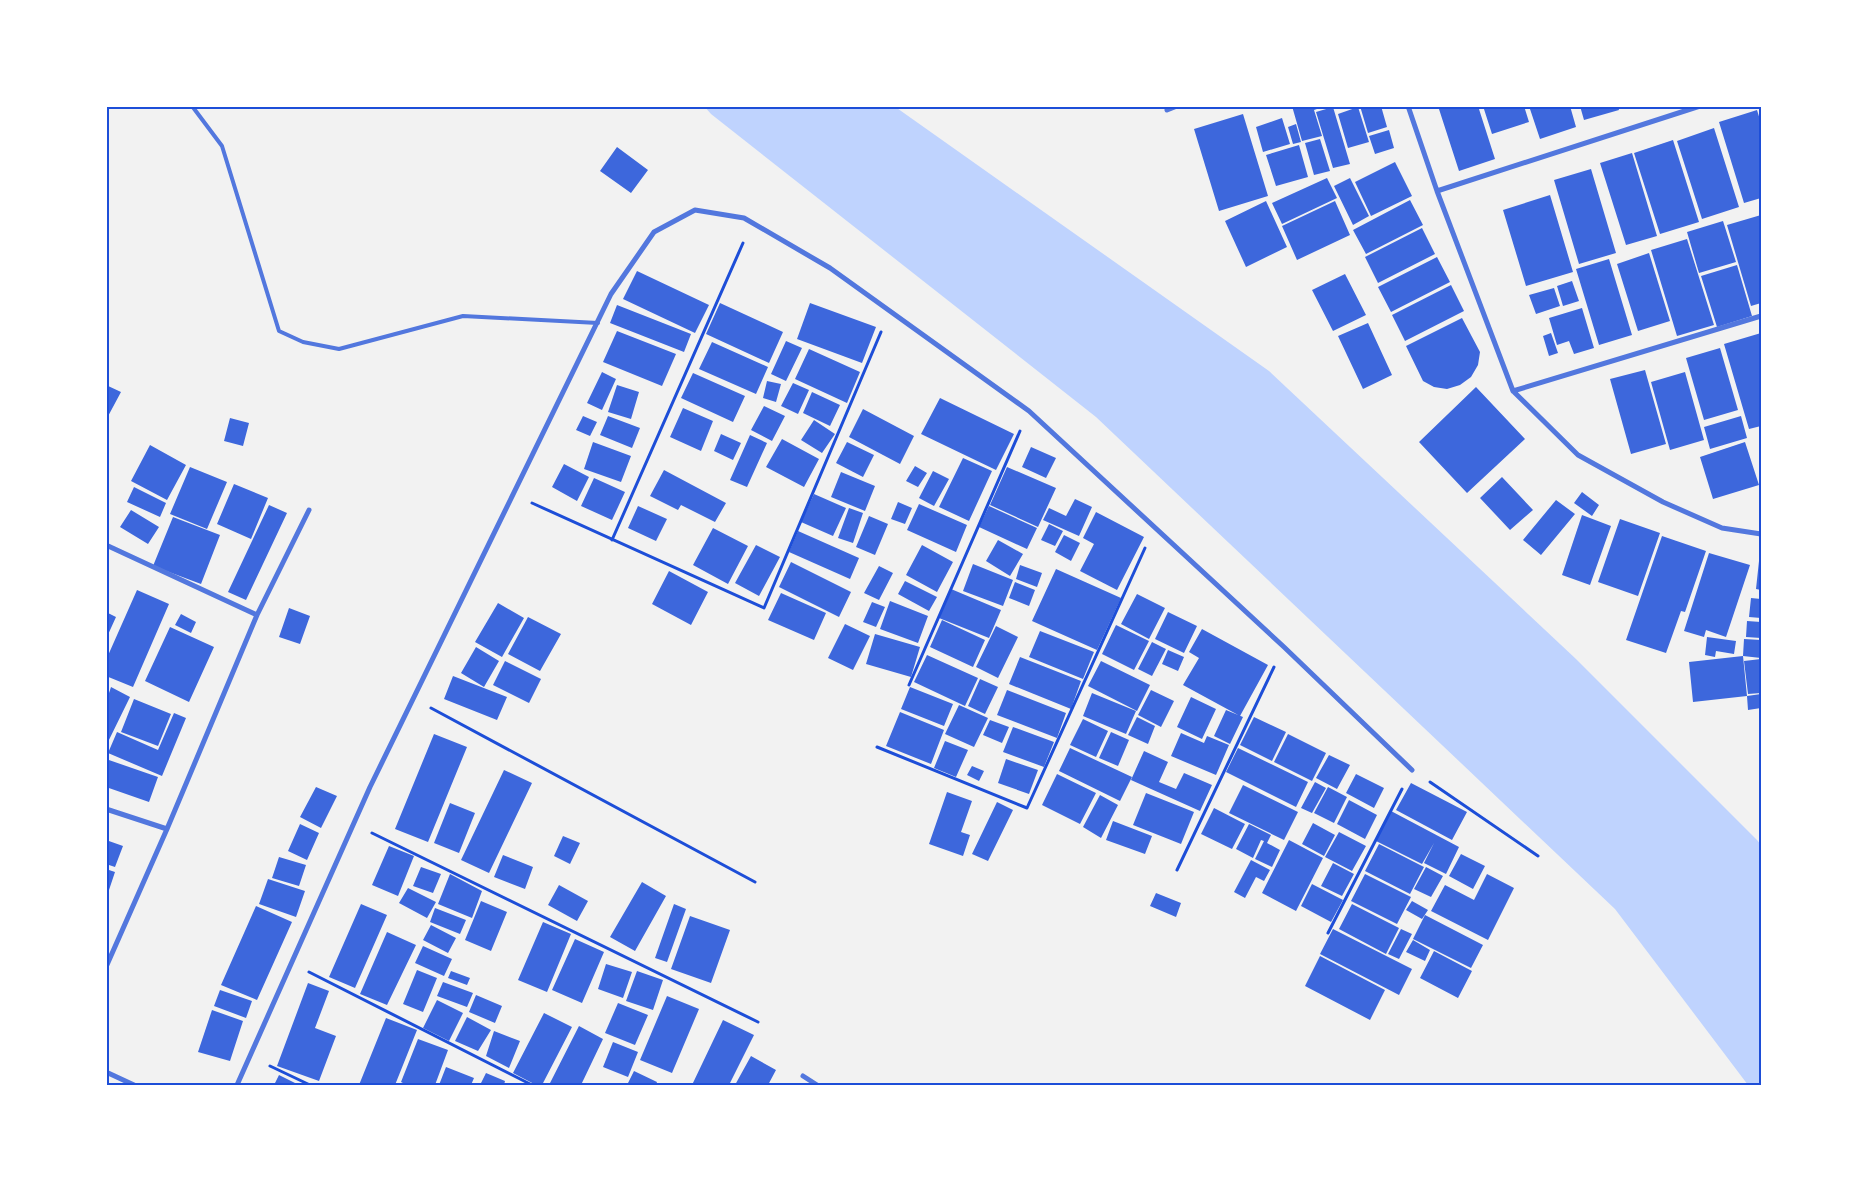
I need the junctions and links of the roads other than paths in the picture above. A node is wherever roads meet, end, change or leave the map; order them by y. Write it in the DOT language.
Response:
graph roads {
  1 [pos="192,106"];
  2 [pos="1177,106"];
  3 [pos="1408,106"];
  4 [pos="1700,106"];
  5 [pos="1167,110"];
  6 [pos="1437,191"];
  7 [pos="1761,316"];
  8 [pos="598,323"];
  9 [pos="1513,391"];
  10 [pos="308,510"];
  11 [pos="1761,534"];
  12 [pos="106,545"];
  13 [pos="257,615"];
  14 [pos="1412,770"];
  15 [pos="106,809"];
  16 [pos="167,829"];
  17 [pos="106,967"];
  18 [pos="106,1072"];
  19 [pos="803,1076"];
  20 [pos="134,1085"];
  21 [pos="237,1085"];
  22 [pos="817,1085"];
  1 -- 8 [label="lane"];
  2 -- 5 [label="street"];
  3 -- 6 [label="street"];
  4 -- 6 [label="street"];
  6 -- 9 [label="street"];
  7 -- 9 [label="street"];
  8 -- 14 [label="street"];
  8 -- 21 [label="street"];
  9 -- 11 [label="street"];
  10 -- 13 [label="street"];
  12 -- 13 [label="street"];
  13 -- 16 [label="street"];
  15 -- 16 [label="street"];
  16 -- 17 [label="street"];
  18 -- 20 [label="street"];
  19 -- 22 [label="street"];
}
